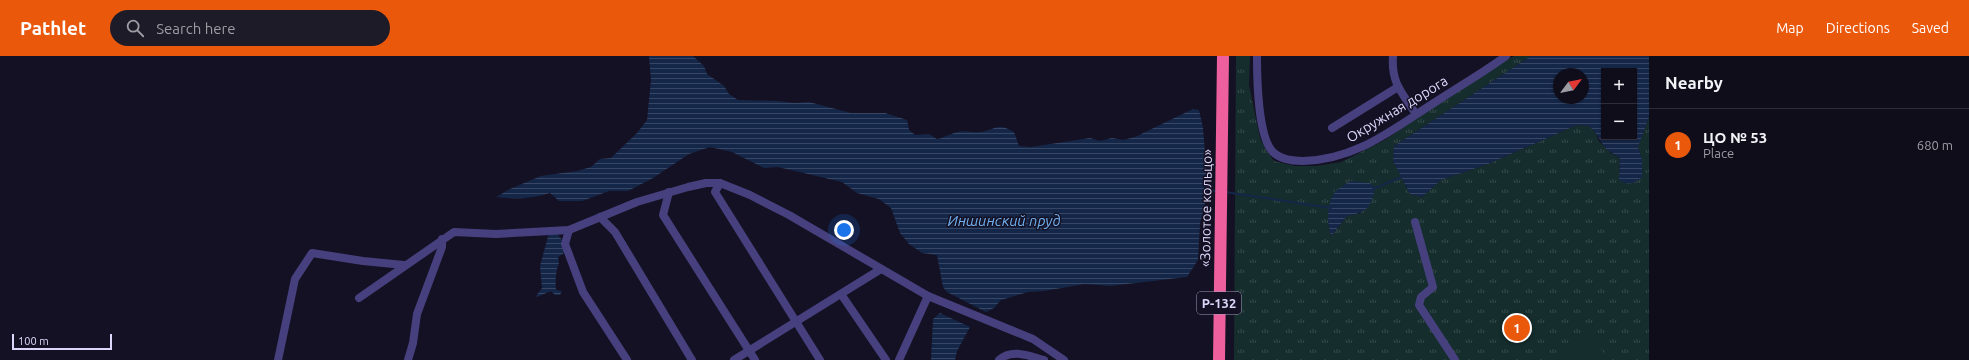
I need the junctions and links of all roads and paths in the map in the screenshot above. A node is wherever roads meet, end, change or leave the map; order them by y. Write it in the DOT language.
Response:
graph roads {
  1 [pos="1224,56"];
  2 [pos="1257,56"];
  3 [pos="1393,56"];
  4 [pos="1506,56"];
  5 [pos="1398,87"];
  6 [pos="1416,114"];
  7 [pos="1332,128"];
  8 [pos="720,183"];
  9 [pos="669,192"];
  10 [pos="600,217"];
  11 [pos="1415,222"];
  12 [pos="569,230"];
  13 [pos="442,239"];
  14 [pos="404,265"];
  15 [pos="881,269"];
  16 [pos="841,294"];
  17 [pos="928,296"];
  18 [pos="359,298"];
  19 [pos="796,322"];
  20 [pos="749,351"];
  21 [pos="278,360"];
  22 [pos="408,360"];
  23 [pos="627,360"];
  24 [pos="692,360"];
  25 [pos="734,360"];
  26 [pos="756,360"];
  27 [pos="820,360"];
  28 [pos="886,360"];
  29 [pos="899,360"];
  30 [pos="999,360"];
  31 [pos="1044,360"];
  32 [pos="1064,360"];
  33 [pos="1218,360"];
  34 [pos="1456,360"];
  1 -- 33 [label="highway, «Золотое кольцо» / Р-132"];
  2 -- 6 [label="street, Окружная дорога"];
  3 -- 5 [label="street"];
  4 -- 6 [label="street, Окружная дорога"];
  5 -- 6 [label="street"];
  5 -- 7 [label="street"];
  8 -- 9 [label="street"];
  8 -- 15 [label="street"];
  8 -- 19 [label="street"];
  9 -- 10 [label="street"];
  9 -- 20 [label="street"];
  10 -- 12 [label="street"];
  10 -- 24 [label="street"];
  11 -- 34 [label="street"];
  12 -- 13 [label="street"];
  12 -- 23 [label="street"];
  13 -- 14 [label="street"];
  13 -- 22 [label="street"];
  14 -- 18 [label="street"];
  14 -- 21 [label="street"];
  15 -- 16 [label="street"];
  15 -- 17 [label="street"];
  16 -- 19 [label="street"];
  16 -- 28 [label="street"];
  17 -- 29 [label="street"];
  17 -- 32 [label="street"];
  19 -- 20 [label="street"];
  19 -- 27 [label="street"];
  20 -- 25 [label="street"];
  20 -- 26 [label="street"];
  30 -- 31 [label="street"];
}
